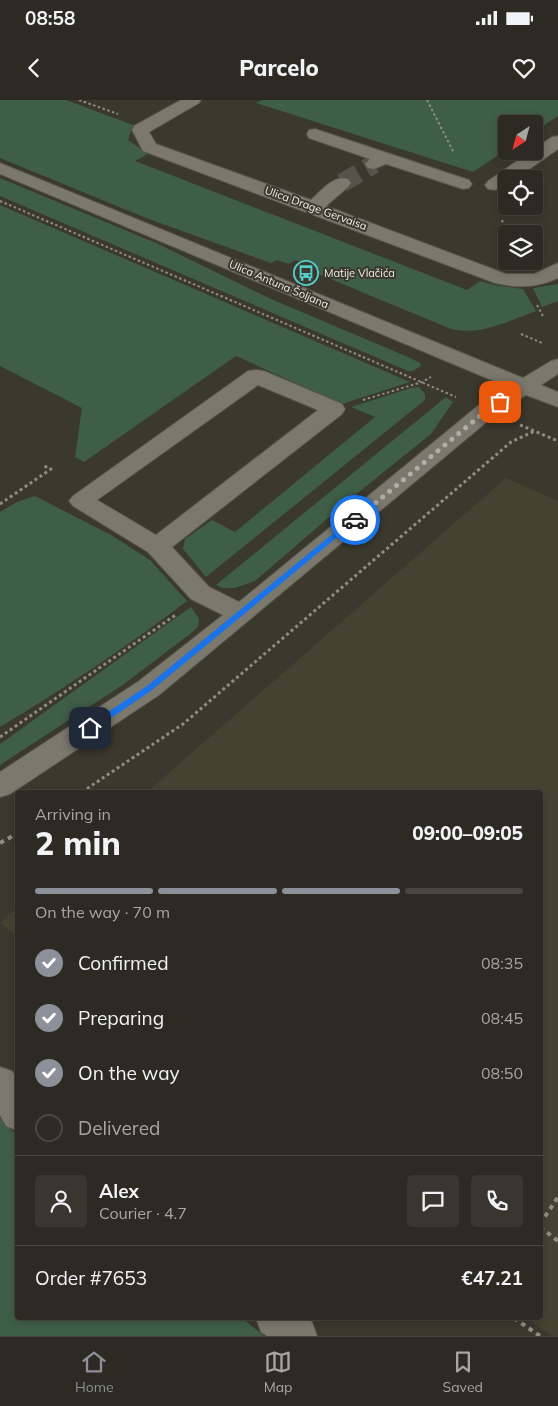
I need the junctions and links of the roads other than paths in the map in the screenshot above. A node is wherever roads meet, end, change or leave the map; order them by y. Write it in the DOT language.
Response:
graph roads {
  1 [pos="194,100"];
  2 [pos="315,134"];
  3 [pos="558,141"];
  4 [pos="0,168"];
  5 [pos="342,183"];
  6 [pos="463,184"];
  7 [pos="494,185"];
  8 [pos="313,207"];
  9 [pos="558,269"];
  10 [pos="558,366"];
  11 [pos="525,386"];
  12 [pos="558,400"];
  13 [pos="157,546"];
  14 [pos="241,614"];
  15 [pos="0,786"];
  16 [pos="0,1082"];
  17 [pos="15,1109"];
  18 [pos="278,1320"];
  19 [pos="298,1336"];
  1 -- 8 [label="street, Ulica Drage Gervaisa"];
  2 -- 6 [label="street"];
  3 -- 7 [label="street"];
  4 -- 11 [label="street, Ulica Antuna Šoljana"];
  5 -- 8 [label="street"];
  8 -- 9 [label="street, Ulica Drage Gervaisa"];
  10 -- 11 [label="street"];
  11 -- 12 [label="street, Ulica Antuna Šoljana"];
  11 -- 14 [label="street"];
  13 -- 13 [label="street"];
  13 -- 14 [label="street"];
  14 -- 15 [label="street"];
  16 -- 17 [label="street"];
  18 -- 19 [label="street"];
}
